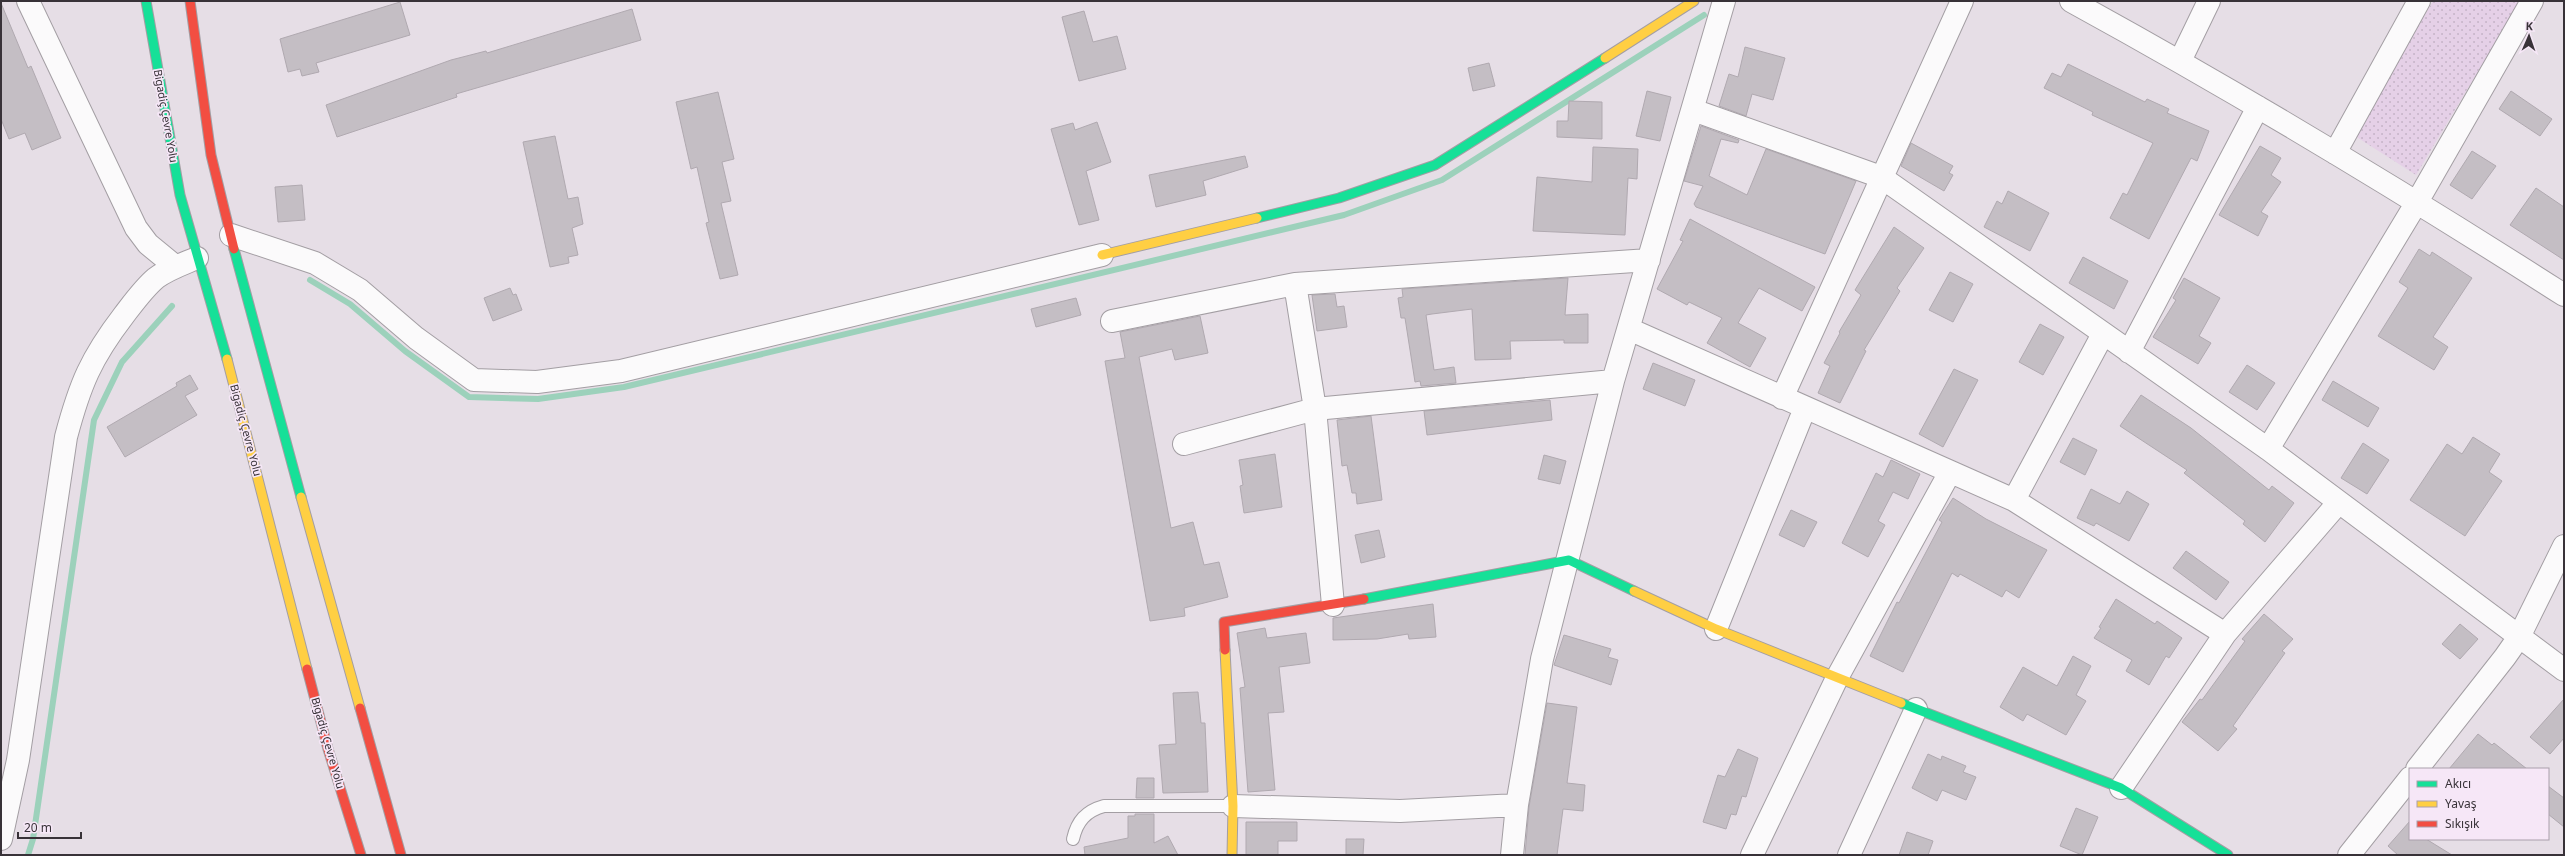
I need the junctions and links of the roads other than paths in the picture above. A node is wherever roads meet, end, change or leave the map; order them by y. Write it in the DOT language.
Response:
graph roads {
  1 [pos="28,1"];
  2 [pos="146,1"];
  3 [pos="190,1"];
  4 [pos="1694,1"];
  5 [pos="1724,1"];
  6 [pos="1962,1"];
  7 [pos="2071,1"];
  8 [pos="2209,1"];
  9 [pos="2419,1"];
  10 [pos="2532,1"];
  11 [pos="2180,61"];
  12 [pos="2258,107"];
  13 [pos="1693,110"];
  14 [pos="2336,153"];
  15 [pos="1880,177"];
  16 [pos="2417,202"];
  17 [pos="230,235"];
  18 [pos="1102,255"];
  19 [pos="197,258"];
  20 [pos="1649,260"];
  21 [pos="176,267"];
  22 [pos="1295,284"];
  23 [pos="2564,295"];
  24 [pos="1112,321"];
  25 [pos="1629,328"];
  26 [pos="2103,334"];
  27 [pos="2130,352"];
  28 [pos="1613,381"];
  29 [pos="1782,398"];
  30 [pos="1806,408"];
  31 [pos="1315,409"];
  32 [pos="1184,444"];
  33 [pos="2268,449"];
  34 [pos="1950,472"];
  35 [pos="2014,500"];
  36 [pos="2339,502"];
  37 [pos="2564,546"];
  38 [pos="1569,560"];
  39 [pos="1333,605"];
  40 [pos="1716,628"];
  41 [pos="2226,634"];
  42 [pos="2518,637"];
  43 [pos="2564,670"];
  44 [pos="1838,676"];
  45 [pos="1916,709"];
  46 [pos="2418,768"];
  47 [pos="2409,779"];
  48 [pos="2121,788"];
  49 [pos="6,799"];
  50 [pos="1517,805"];
  51 [pos="1233,806"];
  52 [pos="1,839"];
  53 [pos="1073,839"];
  54 [pos="361,855"];
  55 [pos="401,855"];
  56 [pos="1232,855"];
  57 [pos="1512,855"];
  58 [pos="1752,855"];
  59 [pos="1849,855"];
  60 [pos="2228,855"];
  61 [pos="2349,855"];
  1 -- 21 [label="street"];
  2 -- 19 [label="main road, Bigadiç Çevre Yolu"];
  3 -- 17 [label="main road"];
  4 -- 18 [label="main road"];
  5 -- 13 [label="street"];
  6 -- 15 [label="street"];
  7 -- 11 [label="street"];
  8 -- 11 [label="street"];
  9 -- 14 [label="street"];
  10 -- 16 [label="street"];
  11 -- 12 [label="street"];
  12 -- 14 [label="street"];
  12 -- 27 [label="street"];
  13 -- 15 [label="street"];
  13 -- 20 [label="street"];
  14 -- 16 [label="street"];
  15 -- 26 [label="street"];
  15 -- 29 [label="street"];
  16 -- 23 [label="street"];
  16 -- 33 [label="street"];
  17 -- 18 [label="street"];
  17 -- 55 [label="main road"];
  19 -- 21 [label="street"];
  19 -- 54 [label="main road, Bigadiç Çevre Yolu"];
  20 -- 22 [label="street"];
  20 -- 25 [label="street"];
  21 -- 49 [label="street"];
  22 -- 24 [label="street"];
  22 -- 31 [label="street"];
  25 -- 28 [label="street"];
  25 -- 29 [label="street"];
  26 -- 27 [label="street"];
  26 -- 35 [label="street"];
  27 -- 33 [label="street"];
  28 -- 31 [label="street"];
  28 -- 38 [label="street"];
  29 -- 30 [label="street"];
  30 -- 34 [label="street"];
  30 -- 40 [label="street"];
  31 -- 32 [label="street"];
  31 -- 39 [label="street"];
  33 -- 36 [label="street"];
  34 -- 35 [label="street"];
  34 -- 44 [label="street"];
  35 -- 41 [label="street"];
  36 -- 41 [label="street"];
  36 -- 42 [label="street"];
  37 -- 42 [label="street"];
  38 -- 39 [label="main road"];
  38 -- 40 [label="main road"];
  38 -- 50 [label="street"];
  39 -- 51 [label="main road"];
  40 -- 44 [label="main road"];
  41 -- 48 [label="street"];
  42 -- 43 [label="street"];
  42 -- 46 [label="street"];
  44 -- 45 [label="main road"];
  44 -- 58 [label="street"];
  45 -- 48 [label="main road"];
  45 -- 59 [label="street"];
  47 -- 61 [label="street"];
  48 -- 60 [label="main road"];
  49 -- 52 [label="street"];
  50 -- 51 [label="street"];
  50 -- 57 [label="street"];
  51 -- 53 [label="lane"];
  51 -- 56 [label="main road"];
}
